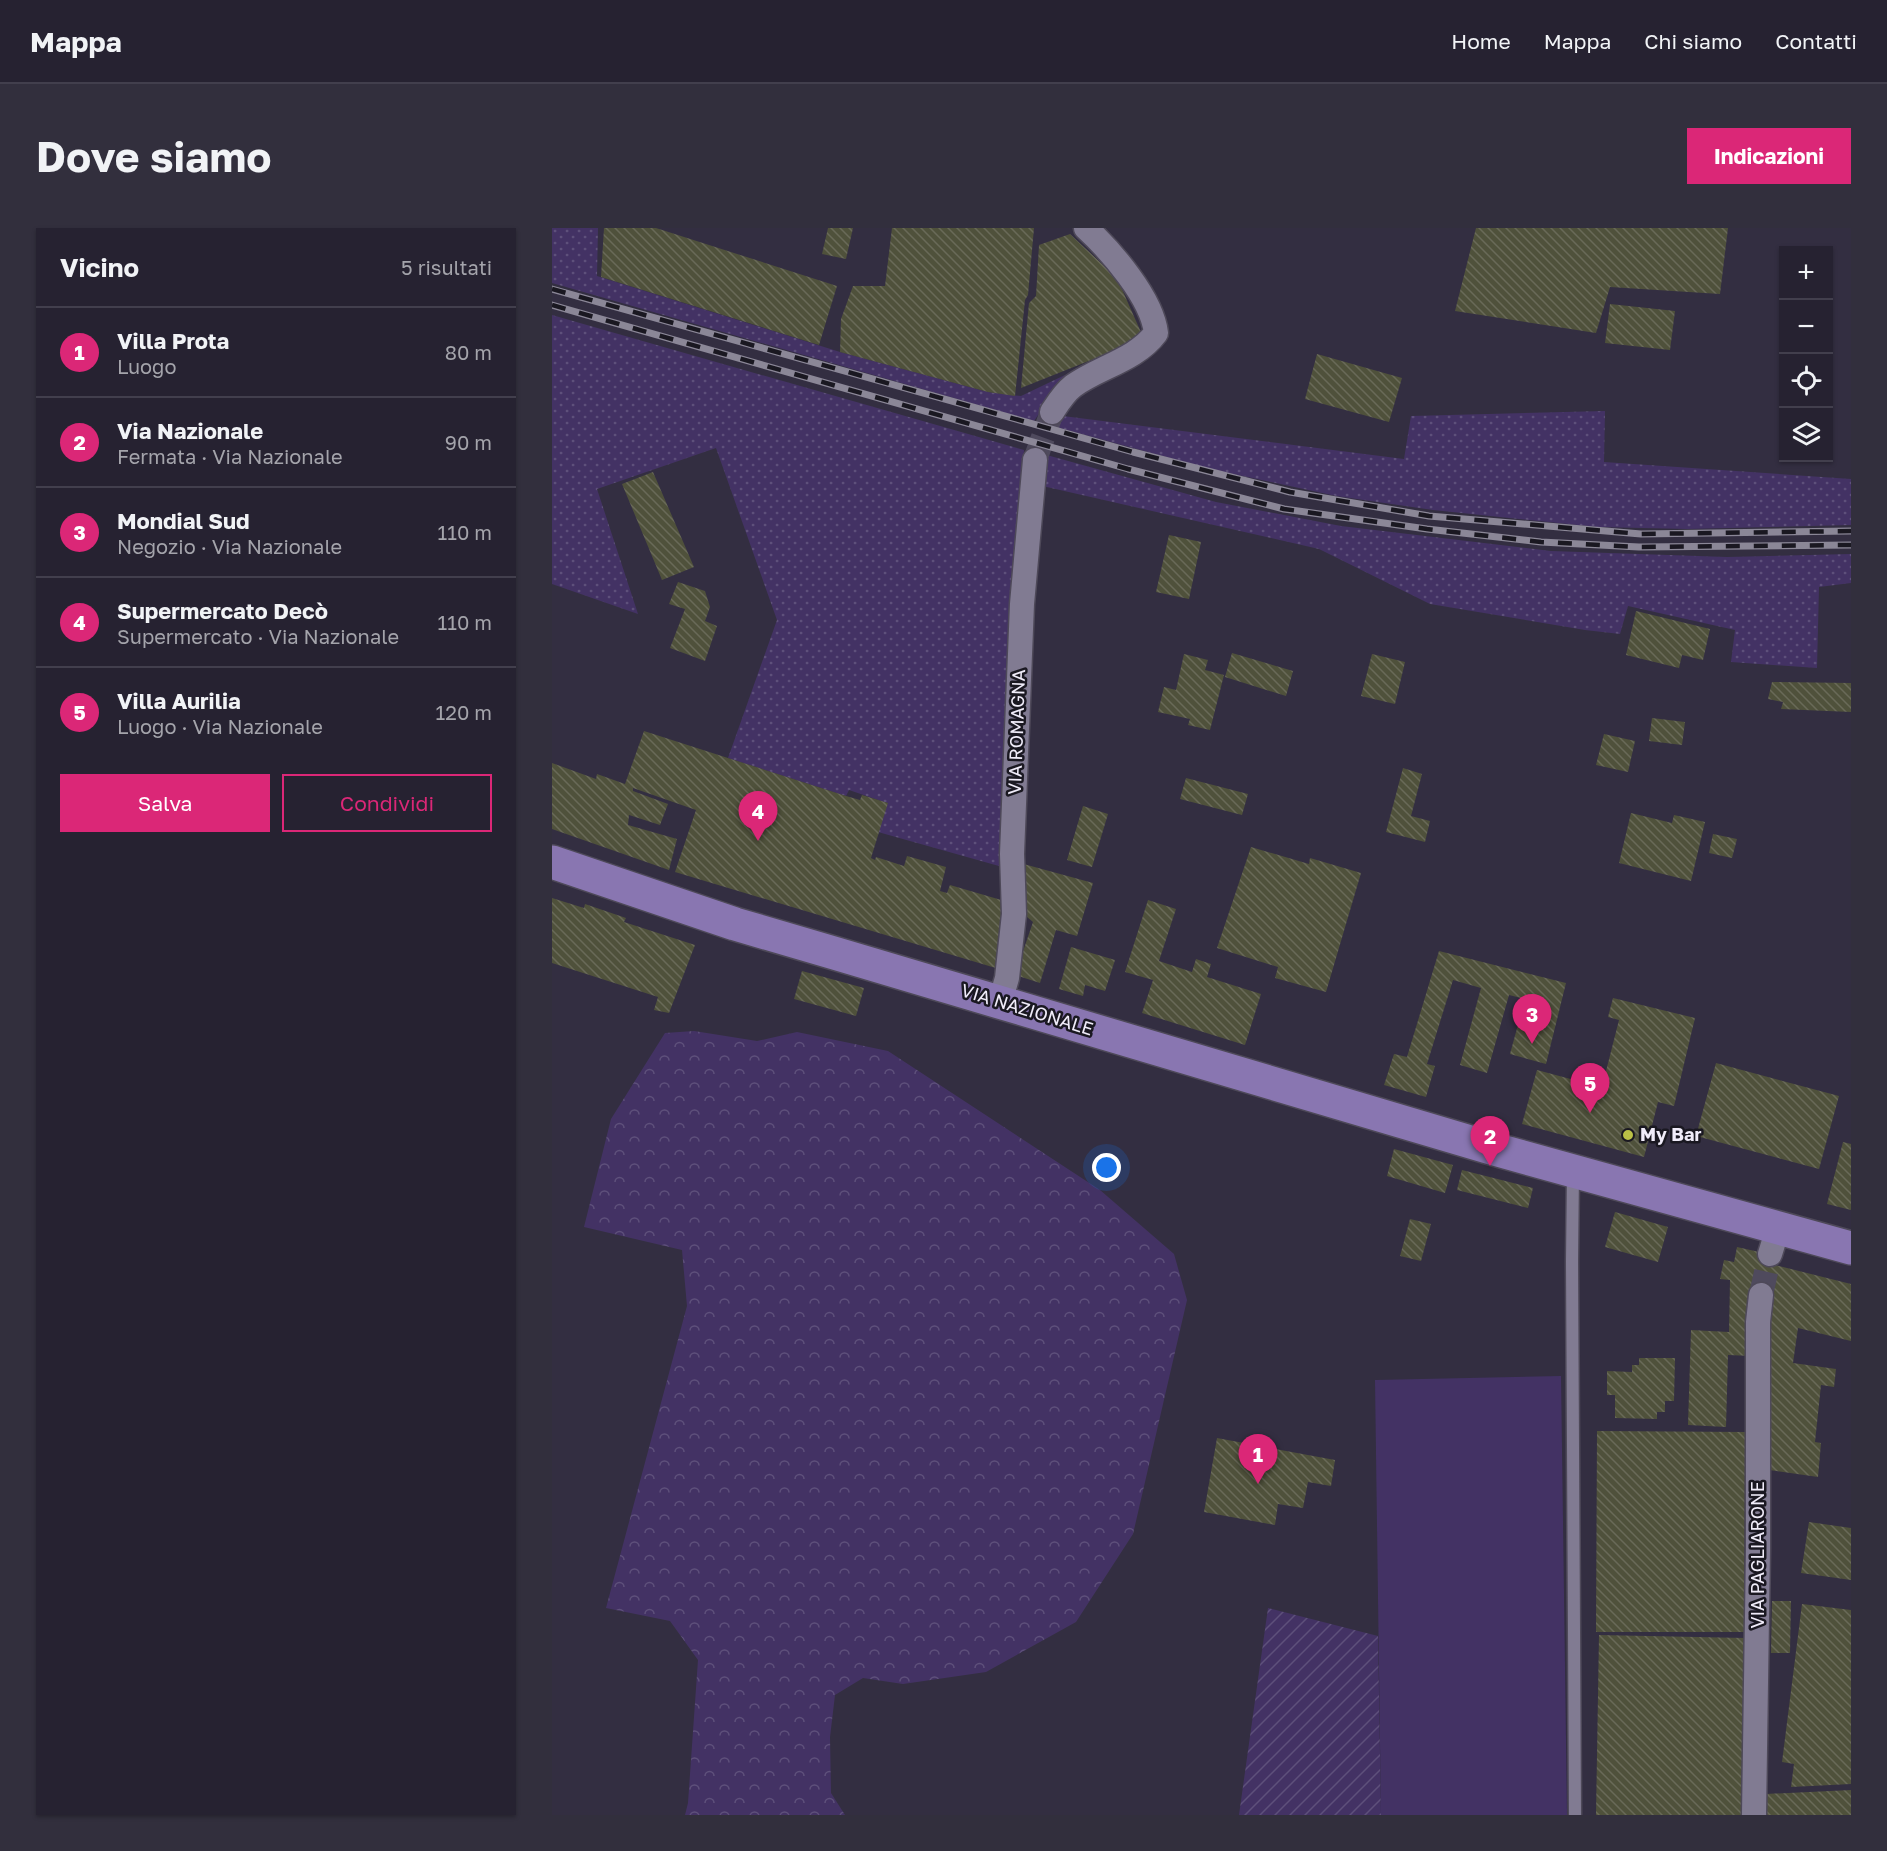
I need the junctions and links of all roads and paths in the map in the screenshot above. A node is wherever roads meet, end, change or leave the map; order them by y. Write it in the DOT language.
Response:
graph roads {
  1 [pos="1086,228"];
  2 [pos="1052,412"];
  3 [pos="1035,460"];
  4 [pos="552,862"];
  5 [pos="1000,1002"];
  6 [pos="1573,1171"];
  7 [pos="1851,1248"];
  8 [pos="1761,1295"];
  9 [pos="1575,1815"];
  10 [pos="1754,1815"];
  1 -- 2 [label="street"];
  3 -- 5 [label="street, VIA ROMAGNA"];
  4 -- 5 [label="main road, VIA NAZIONALE"];
  5 -- 6 [label="main road, VIA NAZIONALE"];
  6 -- 7 [label="main road, VIA NAZIONALE"];
  6 -- 9 [label="lane"];
  8 -- 10 [label="street, VIA PAGLIARONE"];
}
